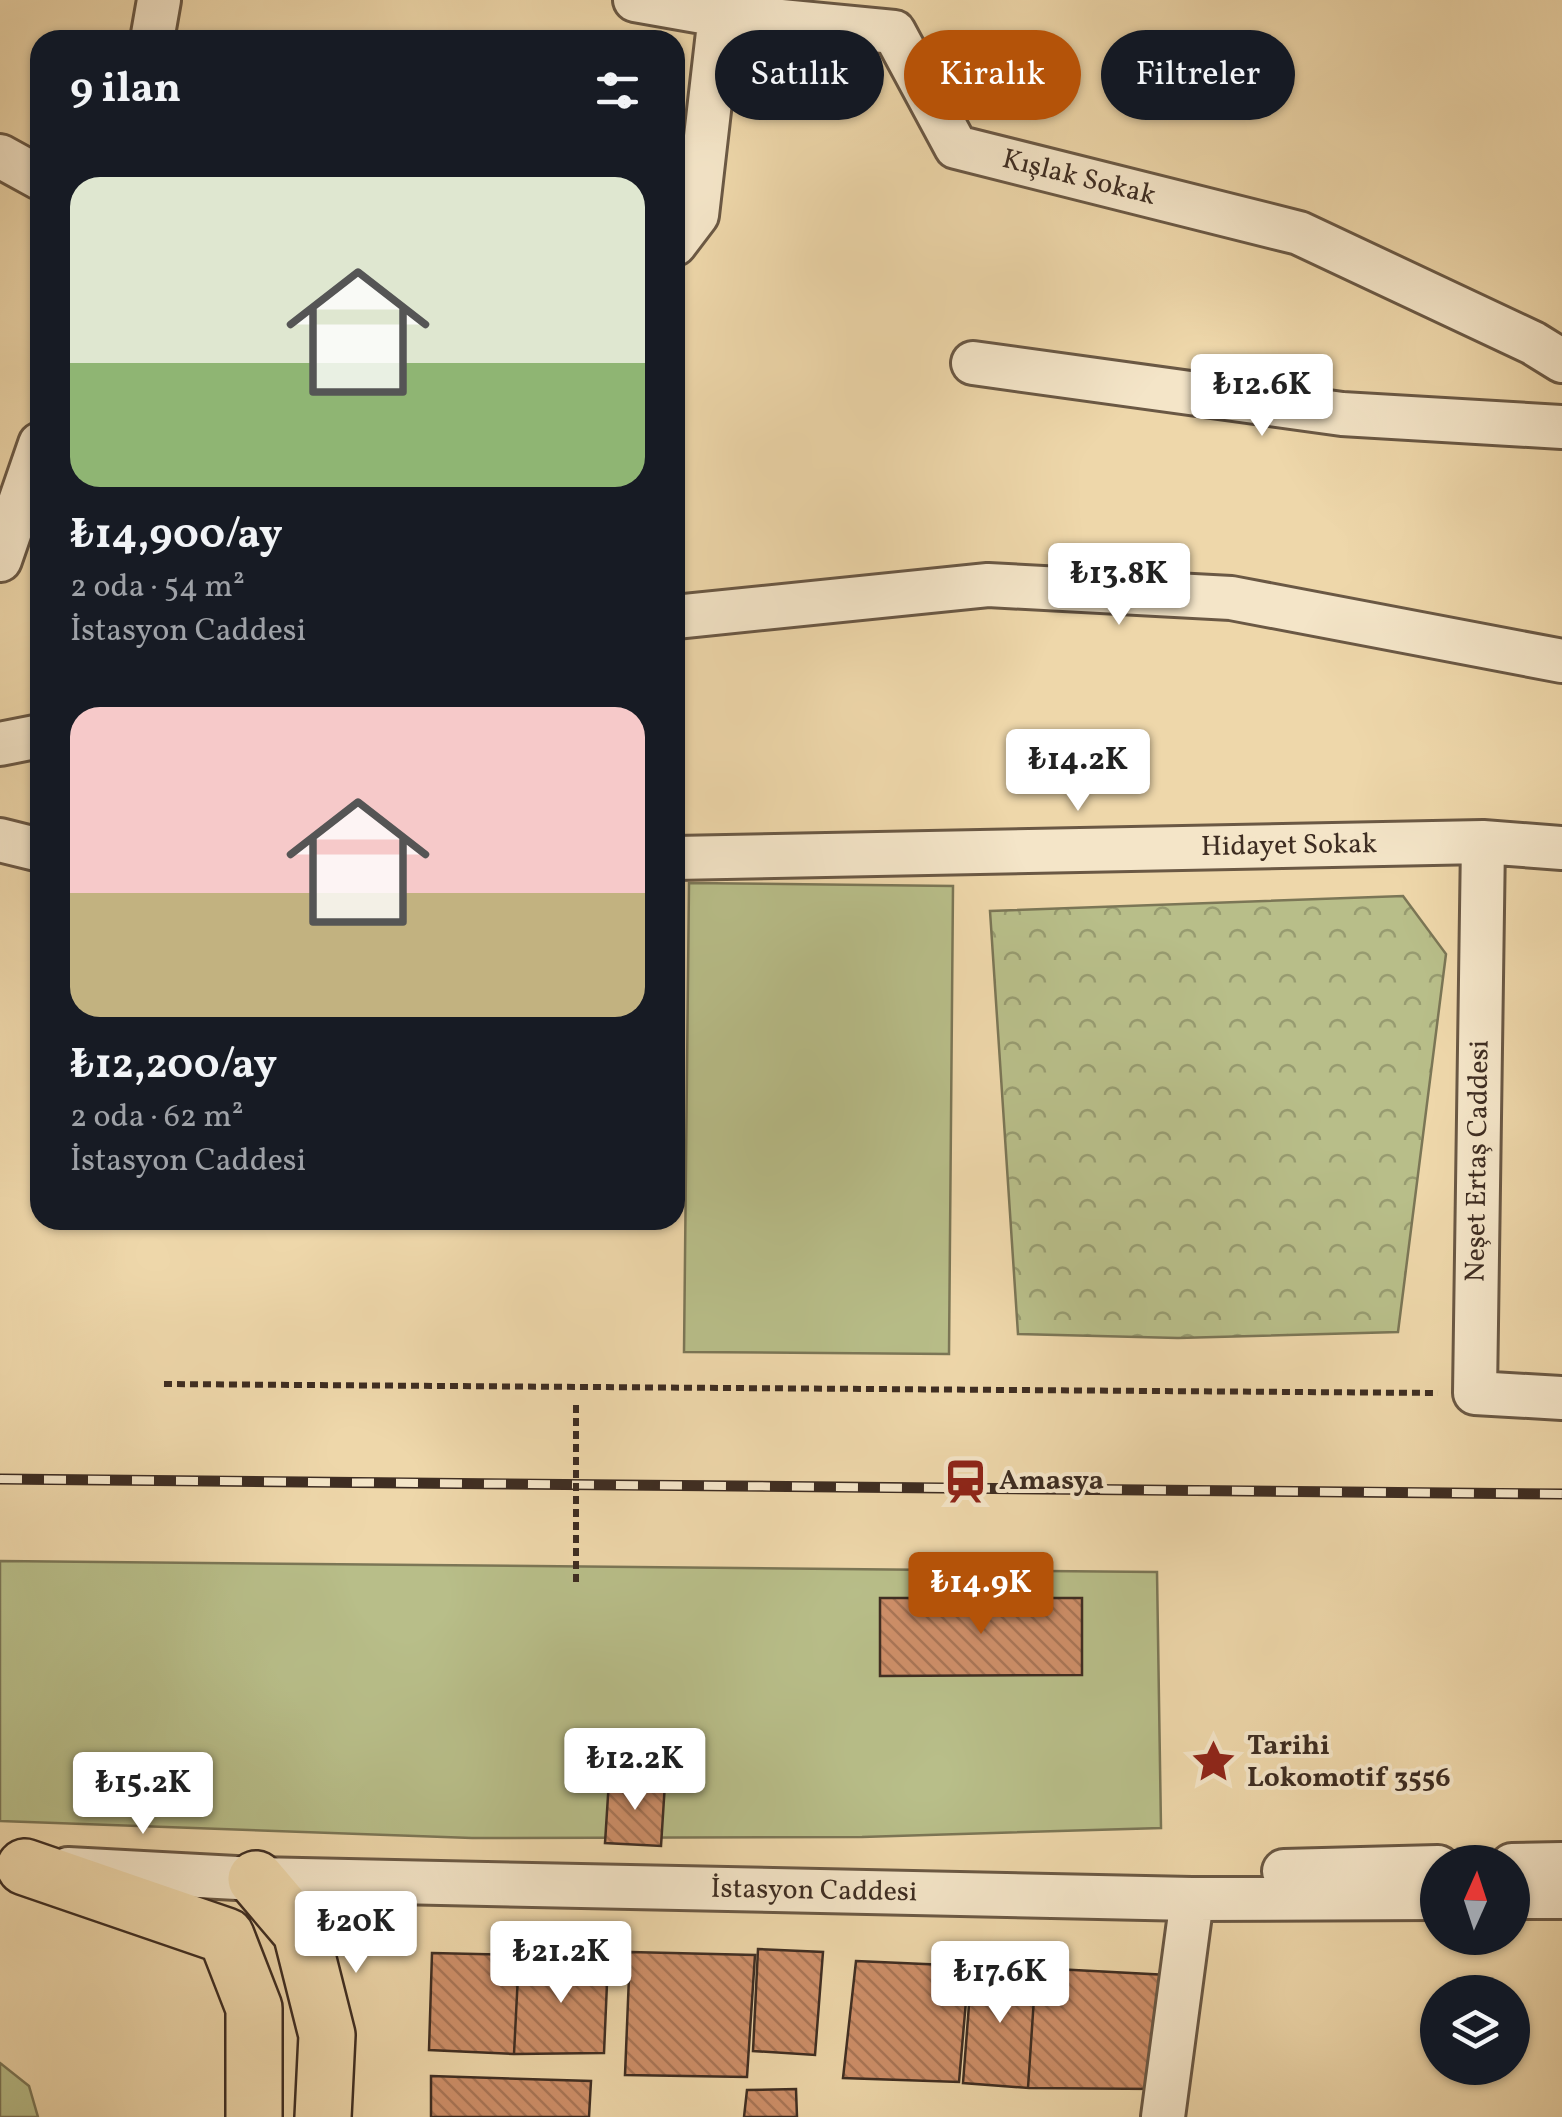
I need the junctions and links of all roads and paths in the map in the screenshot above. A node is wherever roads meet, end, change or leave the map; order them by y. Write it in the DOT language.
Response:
graph roads {
  1 [pos="159,0"];
  2 [pos="634,0"];
  3 [pos="824,13"];
  4 [pos="720,15"];
  5 [pos="154,30"];
  6 [pos="0,156"];
  7 [pos="30,172"];
  8 [pos="685,231"];
  9 [pos="1562,361"];
  10 [pos="973,363"];
  11 [pos="1562,427"];
  12 [pos="30,457"];
  13 [pos="11,482"];
  14 [pos="0,560"];
  15 [pos="685,616"];
  16 [pos="1562,661"];
  17 [pos="30,738"];
  18 [pos="0,744"];
  19 [pos="0,840"];
  20 [pos="1483,842"];
  21 [pos="30,848"];
  22 [pos="1562,848"];
  23 [pos="685,858"];
  24 [pos="164,1384"];
  25 [pos="1475,1394"];
  26 [pos="1562,1398"];
  27 [pos="576,1404"];
  28 [pos="576,1582"];
  29 [pos="1562,1864"];
  30 [pos="1530,1865"];
  31 [pos="12,1867"];
  32 [pos="1420,1867"];
  33 [pos="256,1879"];
  34 [pos="1562,1897"];
  35 [pos="1192,1898"];
  36 [pos="1420,1898"];
  37 [pos="1530,1898"];
  38 [pos="254,2117"];
  39 [pos="323,2117"];
  40 [pos="1162,2117"];
  1 -- 5 [label="street"];
  2 -- 4 [label="street, Kışlak Sokak"];
  3 -- 4 [label="street, Kışlak Sokak"];
  3 -- 9 [label="street, Kışlak Sokak"];
  4 -- 8 [label="street"];
  6 -- 7 [label="street"];
  10 -- 11 [label="street"];
  12 -- 13 [label="street"];
  13 -- 14 [label="street"];
  15 -- 16 [label="street"];
  17 -- 18 [label="street"];
  19 -- 21 [label="street"];
  20 -- 22 [label="street, Hidayet Sokak"];
  20 -- 23 [label="street, Hidayet Sokak"];
  20 -- 25 [label="street, Neşet Ertaş Caddesi"];
  24 -- 25 [label="path"];
  25 -- 26 [label="street"];
  27 -- 28 [label="path, bridge"];
  29 -- 30 [label="street"];
  31 -- 33 [label="street, İstasyon Caddesi"];
  31 -- 38 [label="main road"];
  32 -- 35 [label="street, İstasyon Caddesi"];
  33 -- 35 [label="street, İstasyon Caddesi"];
  33 -- 39 [label="main road"];
  34 -- 37 [label="street"];
  35 -- 36 [label="street, İstasyon Caddesi"];
  35 -- 40 [label="street"];
}
